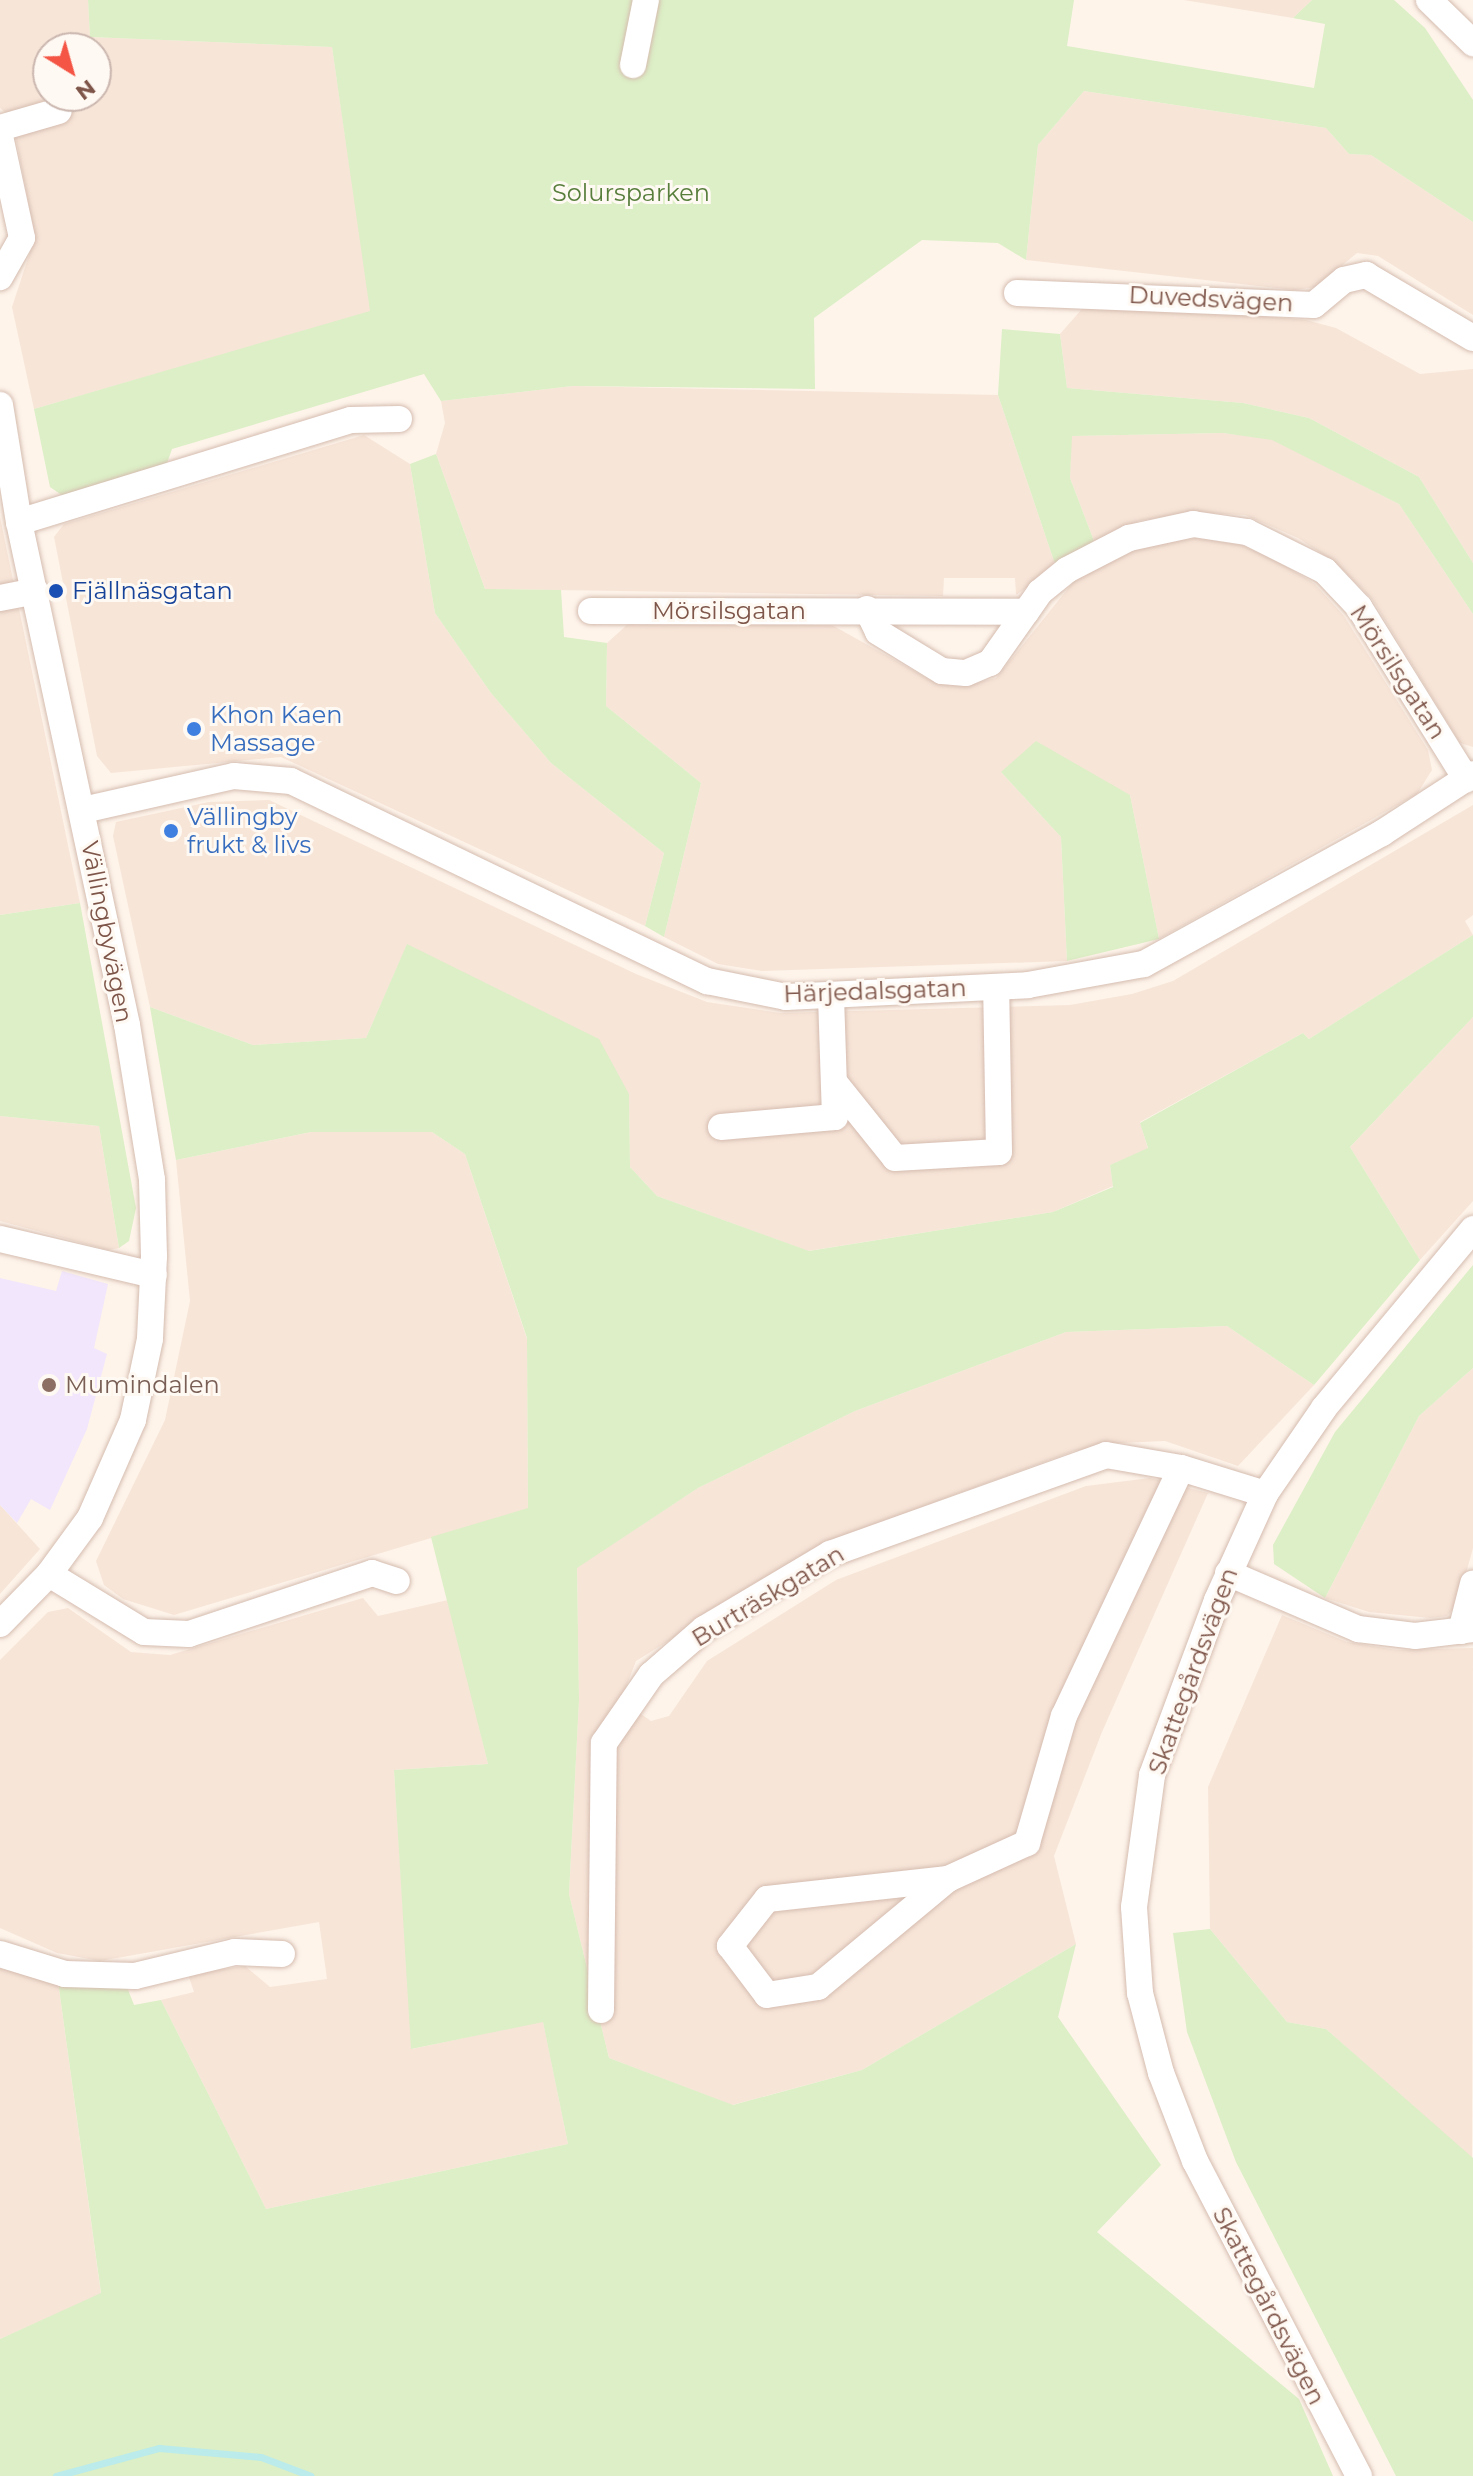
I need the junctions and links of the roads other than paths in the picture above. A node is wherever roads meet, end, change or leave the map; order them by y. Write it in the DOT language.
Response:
graph roads {
  1 [pos="646,0"];
  2 [pos="1429,0"];
  3 [pos="1473,41"];
  4 [pos="633,65"];
  5 [pos="56,112"];
  6 [pos="0,128"];
  7 [pos="0,136"];
  8 [pos="0,277"];
  9 [pos="1017,293"];
  10 [pos="1473,338"];
  11 [pos="0,405"];
  12 [pos="399,419"];
  13 [pos="19,522"];
  14 [pos="35,591"];
  15 [pos="0,598"];
  16 [pos="867,609"];
  17 [pos="591,611"];
  18 [pos="1026,612"];
  19 [pos="1469,776"];
  20 [pos="83,810"];
  21 [pos="996,987"];
  22 [pos="831,995"];
  23 [pos="834,1082"];
  24 [pos="721,1127"];
  25 [pos="1473,1229"];
  26 [pos="0,1239"];
  27 [pos="154,1275"];
  28 [pos="1181,1468"];
  29 [pos="1265,1494"];
  30 [pos="1228,1573"];
  31 [pos="49,1574"];
  32 [pos="397,1581"];
  33 [pos="1473,1584"];
  34 [pos="0,1624"];
  35 [pos="1467,1630"];
  36 [pos="948,1879"];
  37 [pos="0,1954"];
  38 [pos="282,1954"];
  39 [pos="601,2010"];
  40 [pos="1359,2476"];
  1 -- 4 [label="street"];
  2 -- 3 [label="street"];
  5 -- 6 [label="street"];
  7 -- 8 [label="street"];
  9 -- 10 [label="street, Duvedsvägen"];
  11 -- 13 [label="street, Vällingbyvägen"];
  12 -- 13 [label="street"];
  13 -- 14 [label="street, Vällingbyvägen"];
  14 -- 15 [label="street"];
  14 -- 20 [label="street, Vällingbyvägen"];
  16 -- 17 [label="street, Mörsilsgatan"];
  16 -- 18 [label="street, Mörsilsgatan"];
  16 -- 18 [label="street, Mörsilsgatan"];
  18 -- 19 [label="street, Mörsilsgatan"];
  19 -- 21 [label="street, Härjedalsgatan"];
  20 -- 22 [label="street, Härjedalsgatan"];
  20 -- 27 [label="street, Vällingbyvägen"];
  21 -- 22 [label="street, Härjedalsgatan"];
  21 -- 23 [label="street"];
  22 -- 23 [label="street"];
  23 -- 24 [label="street"];
  25 -- 29 [label="street, Skattegårdsvägen"];
  26 -- 27 [label="street"];
  27 -- 31 [label="street, Vällingbyvägen"];
  28 -- 29 [label="street, Burträskgatan"];
  28 -- 36 [label="street"];
  28 -- 39 [label="street, Burträskgatan"];
  29 -- 30 [label="street, Skattegårdsvägen"];
  30 -- 35 [label="street"];
  30 -- 40 [label="street, Skattegårdsvägen"];
  31 -- 32 [label="street"];
  31 -- 34 [label="street, Vällingbyvägen"];
  33 -- 35 [label="street"];
  36 -- 36 [label="street"];
  37 -- 38 [label="street"];
}
